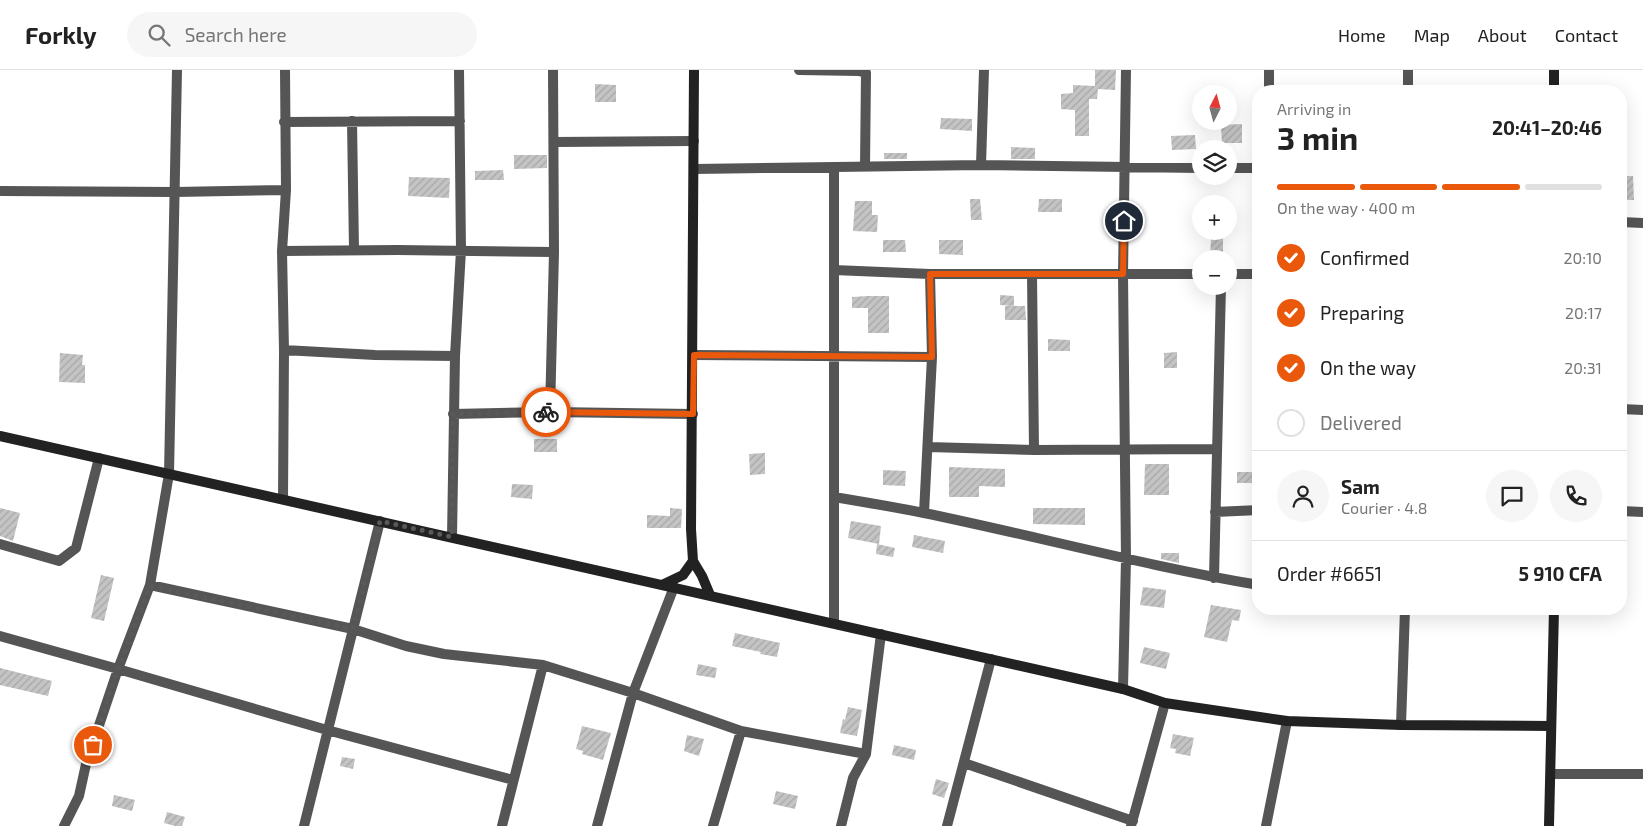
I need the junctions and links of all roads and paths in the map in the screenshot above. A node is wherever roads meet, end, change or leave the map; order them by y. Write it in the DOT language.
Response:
graph roads {
  1 [pos="177,70"];
  2 [pos="285,70"];
  3 [pos="459,70"];
  4 [pos="554,70"];
  5 [pos="694,70"];
  6 [pos="799,70"];
  7 [pos="836,70"];
  8 [pos="984,70"];
  9 [pos="1126,70"];
  10 [pos="1269,70"];
  11 [pos="1408,70"];
  12 [pos="1554,70"];
  13 [pos="1269,85"];
  14 [pos="1408,85"];
  15 [pos="1554,85"];
  16 [pos="352,121"];
  17 [pos="460,121"];
  18 [pos="284,122"];
  19 [pos="694,141"];
  20 [pos="554,142"];
  21 [pos="981,165"];
  22 [pos="866,167"];
  23 [pos="834,168"];
  24 [pos="1125,168"];
  25 [pos="1192,168"];
  26 [pos="1237,168"];
  27 [pos="1252,168"];
  28 [pos="694,170"];
  29 [pos="286,190"];
  30 [pos="0,191"];
  31 [pos="175,192"];
  32 [pos="1627,222"];
  33 [pos="1643,223"];
  34 [pos="354,250"];
  35 [pos="461,250"];
  36 [pos="282,251"];
  37 [pos="554,252"];
  38 [pos="834,270"];
  39 [pos="930,274"];
  40 [pos="1123,274"];
  41 [pos="1192,274"];
  42 [pos="1237,274"];
  43 [pos="1252,274"];
  44 [pos="1032,275"];
  45 [pos="1221,295"];
  46 [pos="284,350"];
  47 [pos="694,355"];
  48 [pos="455,356"];
  49 [pos="834,356"];
  50 [pos="932,357"];
  51 [pos="1627,409"];
  52 [pos="1643,410"];
  53 [pos="550,412"];
  54 [pos="453,414"];
  55 [pos="693,414"];
  56 [pos="0,436"];
  57 [pos="928,447"];
  58 [pos="1124,449"];
  59 [pos="1216,449"];
  60 [pos="1034,450"];
  61 [pos="99,458"];
  62 [pos="169,474"];
  63 [pos="834,497"];
  64 [pos="283,499"];
  65 [pos="1252,510"];
  66 [pos="1627,511"];
  67 [pos="1215,512"];
  68 [pos="1643,512"];
  69 [pos="924,513"];
  70 [pos="380,521"];
  71 [pos="452,537"];
  72 [pos="0,544"];
  73 [pos="1126,559"];
  74 [pos="693,561"];
  75 [pos="1214,578"];
  76 [pos="662,584"];
  77 [pos="1252,584"];
  78 [pos="150,586"];
  79 [pos="674,587"];
  80 [pos="710,595"];
  81 [pos="1405,615"];
  82 [pos="1554,615"];
  83 [pos="834,623"];
  84 [pos="353,629"];
  85 [pos="881,634"];
  86 [pos="0,636"];
  87 [pos="991,659"];
  88 [pos="543,665"];
  89 [pos="118,669"];
  90 [pos="1123,689"];
  91 [pos="633,693"];
  92 [pos="1165,702"];
  93 [pos="1287,721"];
  94 [pos="1402,725"];
  95 [pos="1551,726"];
  96 [pos="328,730"];
  97 [pos="742,731"];
  98 [pos="866,754"];
  99 [pos="964,763"];
  100 [pos="1551,774"];
  101 [pos="1643,774"];
  102 [pos="513,780"];
  103 [pos="1132,824"];
  104 [pos="64,826"];
  105 [pos="304,826"];
  106 [pos="502,826"];
  107 [pos="597,826"];
  108 [pos="713,826"];
  109 [pos="841,826"];
  110 [pos="947,826"];
  111 [pos="1266,826"];
  112 [pos="1271,826"];
  113 [pos="1549,826"];
  1 -- 31 [label="street"];
  2 -- 18 [label="street"];
  3 -- 17 [label="street"];
  4 -- 20 [label="street"];
  5 -- 19 [label="street"];
  6 -- 7 [label="street"];
  7 -- 22 [label="street"];
  8 -- 21 [label="street"];
  9 -- 24 [label="street"];
  10 -- 13 [label="street"];
  11 -- 14 [label="street"];
  12 -- 15 [label="street"];
  16 -- 17 [label="street"];
  16 -- 18 [label="street"];
  16 -- 34 [label="street"];
  17 -- 35 [label="street"];
  18 -- 29 [label="street"];
  19 -- 20 [label="street"];
  19 -- 28 [label="street"];
  20 -- 37 [label="street"];
  21 -- 22 [label="street"];
  21 -- 24 [label="street"];
  22 -- 23 [label="street"];
  23 -- 28 [label="street"];
  23 -- 38 [label="street"];
  24 -- 25 [label="street"];
  24 -- 40 [label="street"];
  26 -- 27 [label="street"];
  28 -- 47 [label="street"];
  29 -- 31 [label="street"];
  29 -- 36 [label="street"];
  30 -- 31 [label="street"];
  31 -- 62 [label="street"];
  32 -- 33 [label="street"];
  34 -- 35 [label="street"];
  34 -- 36 [label="street"];
  35 -- 37 [label="street"];
  35 -- 48 [label="street"];
  36 -- 46 [label="street"];
  37 -- 53 [label="street"];
  38 -- 39 [label="street"];
  38 -- 49 [label="street"];
  39 -- 44 [label="street"];
  39 -- 50 [label="street"];
  40 -- 41 [label="street"];
  40 -- 44 [label="street"];
  40 -- 58 [label="street"];
  42 -- 43 [label="street"];
  44 -- 60 [label="street"];
  45 -- 59 [label="street"];
  46 -- 48 [label="street"];
  46 -- 64 [label="street"];
  47 -- 49 [label="street"];
  47 -- 55 [label="street"];
  48 -- 54 [label="street"];
  49 -- 50 [label="street"];
  49 -- 63 [label="street"];
  50 -- 57 [label="street"];
  51 -- 52 [label="street"];
  53 -- 54 [label="street"];
  53 -- 55 [label="street"];
  54 -- 71 [label="street"];
  55 -- 74 [label="street"];
  56 -- 61 [label="street"];
  57 -- 60 [label="street"];
  57 -- 69 [label="street"];
  58 -- 59 [label="street"];
  58 -- 60 [label="street"];
  58 -- 73 [label="street"];
  59 -- 67 [label="street"];
  61 -- 62 [label="street"];
  61 -- 72 [label="street"];
  62 -- 64 [label="street"];
  62 -- 78 [label="street"];
  63 -- 69 [label="street"];
  63 -- 83 [label="street"];
  64 -- 70 [label="street"];
  65 -- 67 [label="street"];
  66 -- 68 [label="street"];
  67 -- 75 [label="street"];
  69 -- 73 [label="street"];
  70 -- 71 [label="street"];
  70 -- 84 [label="street"];
  71 -- 76 [label="street"];
  73 -- 75 [label="street"];
  73 -- 90 [label="street"];
  74 -- 76 [label="street"];
  74 -- 80 [label="street"];
  75 -- 77 [label="street"];
  76 -- 79 [label="street"];
  78 -- 84 [label="street"];
  78 -- 89 [label="street"];
  79 -- 80 [label="street"];
  79 -- 91 [label="street"];
  80 -- 83 [label="street"];
  81 -- 94 [label="street"];
  82 -- 95 [label="street"];
  83 -- 85 [label="street"];
  84 -- 88 [label="street"];
  84 -- 96 [label="street"];
  85 -- 87 [label="street"];
  85 -- 98 [label="street"];
  86 -- 89 [label="street"];
  87 -- 90 [label="street"];
  87 -- 99 [label="street"];
  88 -- 91 [label="street"];
  88 -- 102 [label="street"];
  89 -- 96 [label="street"];
  89 -- 104 [label="street"];
  90 -- 92 [label="street"];
  91 -- 97 [label="street"];
  91 -- 107 [label="street"];
  92 -- 93 [label="street"];
  92 -- 103 [label="street"];
  93 -- 94 [label="street"];
  93 -- 111 [label="street"];
  94 -- 95 [label="street"];
  95 -- 100 [label="street"];
  96 -- 102 [label="street"];
  96 -- 105 [label="street"];
  97 -- 98 [label="street"];
  97 -- 108 [label="street"];
  98 -- 109 [label="street"];
  99 -- 103 [label="street"];
  99 -- 110 [label="street"];
  100 -- 101 [label="street"];
  100 -- 113 [label="street"];
  102 -- 106 [label="street"];
  111 -- 112 [label="street"];
}
